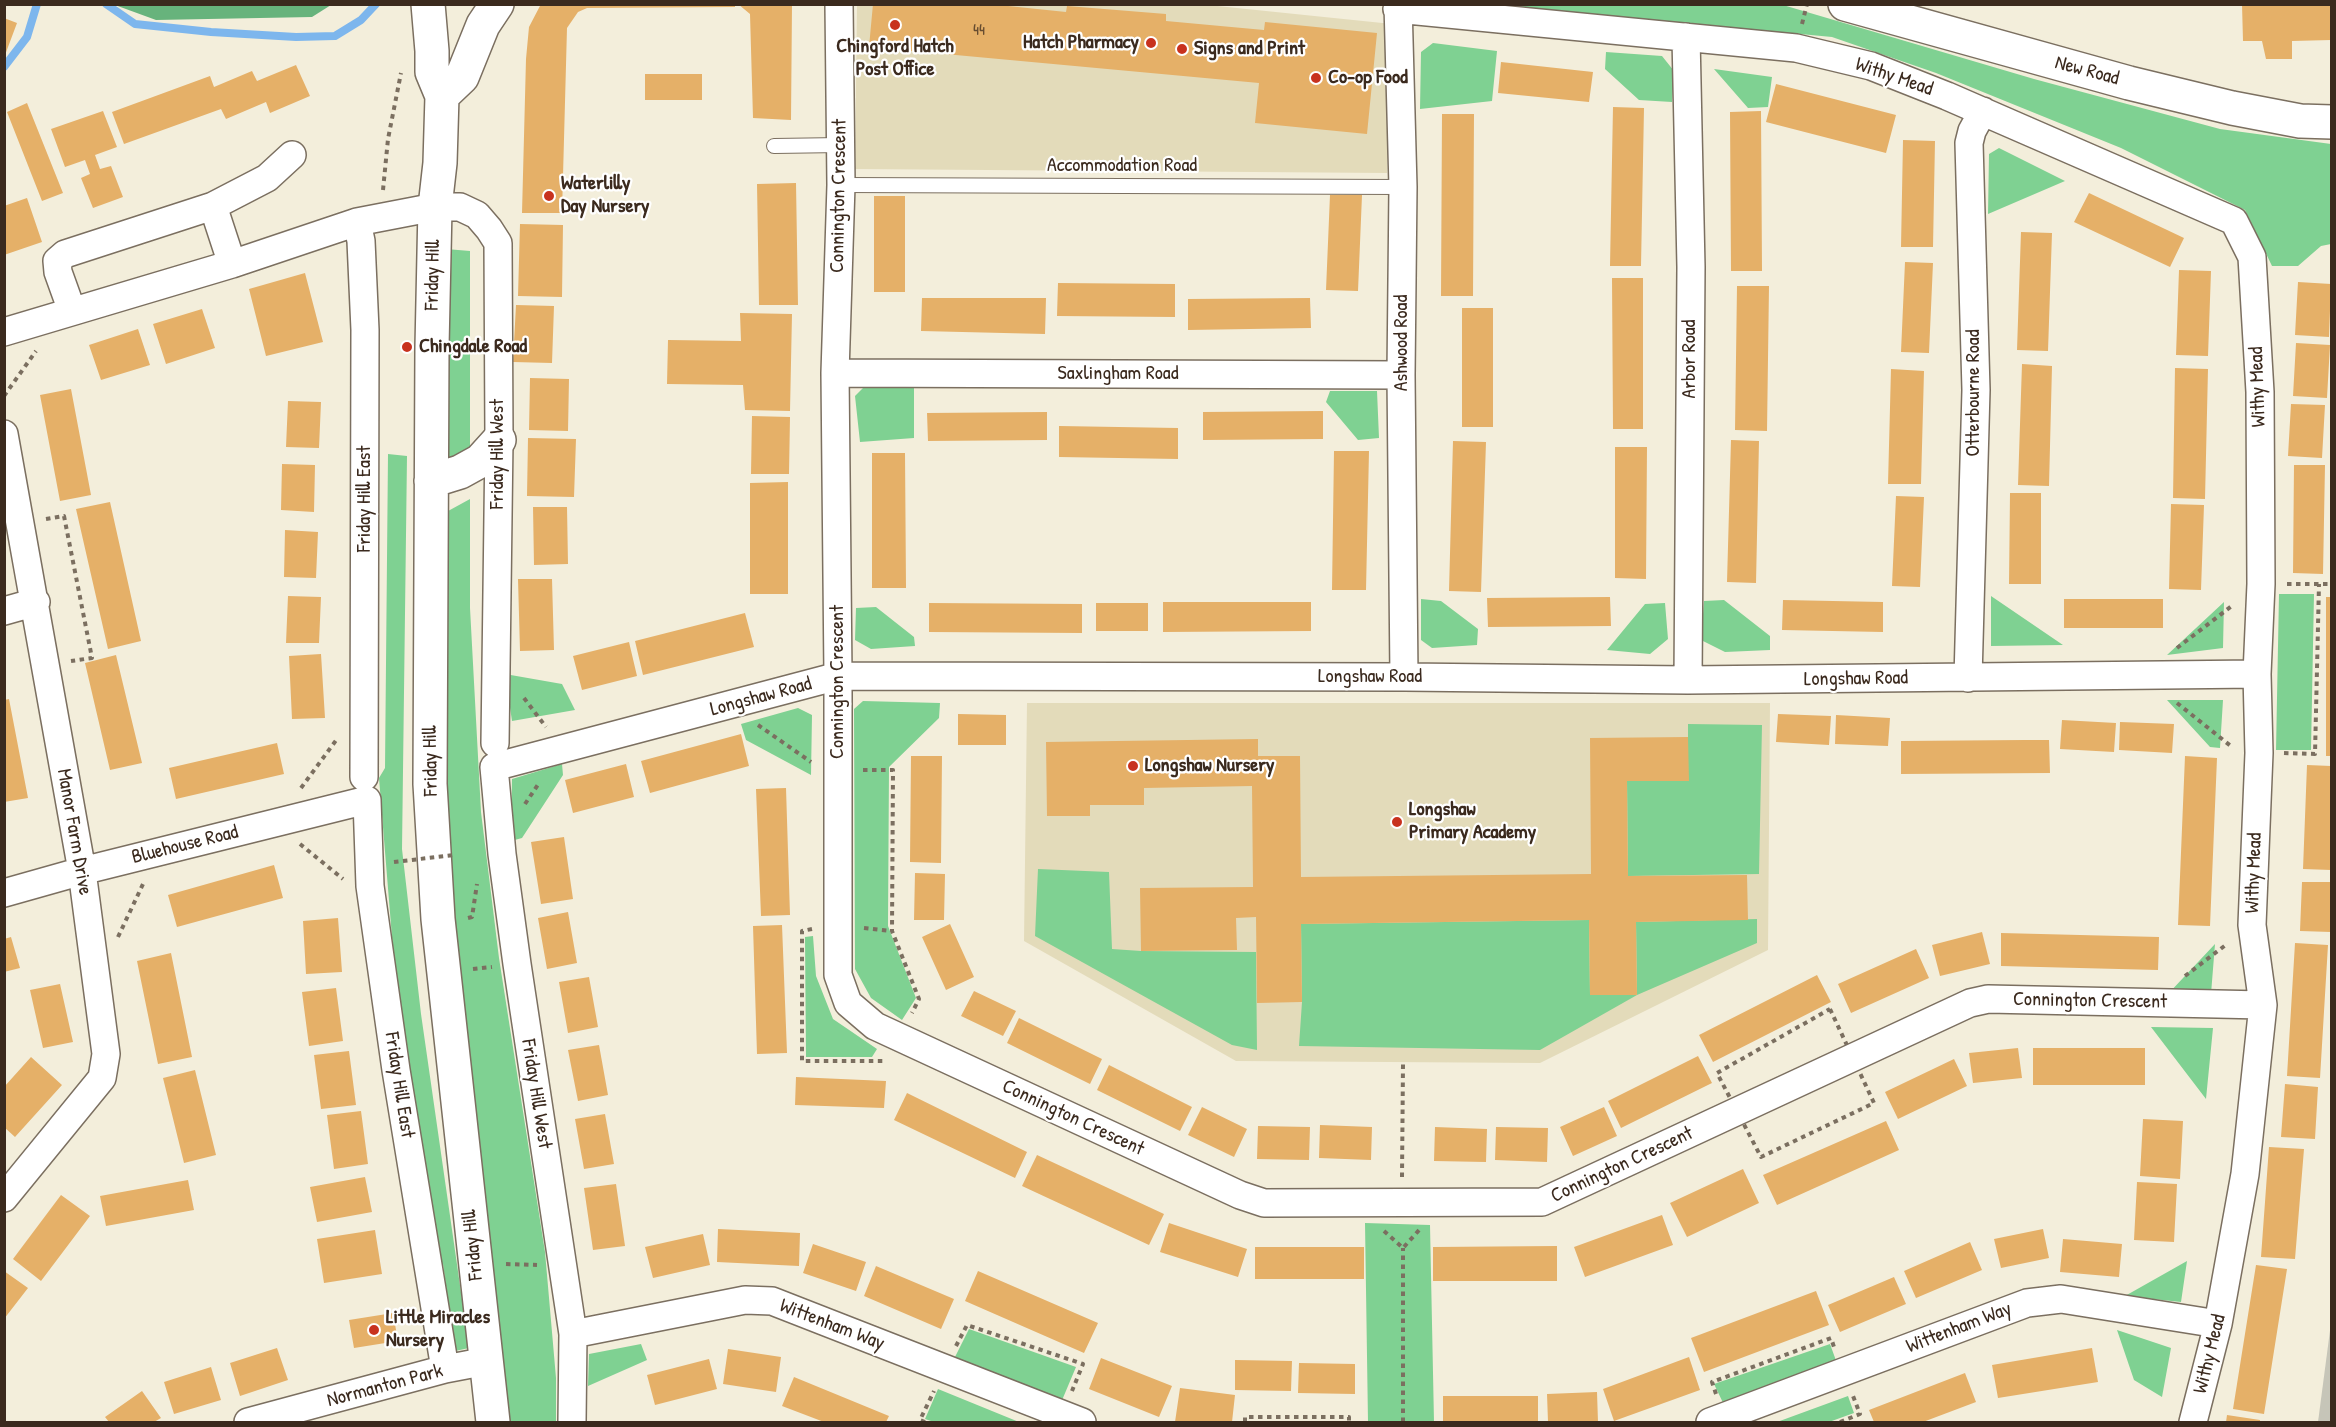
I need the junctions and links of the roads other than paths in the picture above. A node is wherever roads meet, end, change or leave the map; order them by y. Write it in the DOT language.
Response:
graph roads {
  1 [pos="428,4"];
  2 [pos="497,4"];
  3 [pos="839,4"];
  4 [pos="1845,4"];
  5 [pos="1393,6"];
  6 [pos="1878,9"];
  7 [pos="1686,37"];
  8 [pos="442,96"];
  9 [pos="1983,111"];
  10 [pos="2331,122"];
  11 [pos="841,145"];
  12 [pos="774,146"];
  13 [pos="292,155"];
  14 [pos="841,185"];
  15 [pos="1403,187"];
  16 [pos="213,207"];
  17 [pos="435,207"];
  18 [pos="357,222"];
  19 [pos="232,264"];
  20 [pos="72,311"];
  21 [pos="4,332"];
  22 [pos="835,373"];
  23 [pos="1401,375"];
  24 [pos="4,434"];
  25 [pos="499,440"];
  26 [pos="431,481"];
  27 [pos="36,602"];
  28 [pos="4,611"];
  29 [pos="2257,674"];
  30 [pos="838,676"];
  31 [pos="1404,677"];
  32 [pos="1968,678"];
  33 [pos="1688,680"];
  34 [pos="494,755"];
  35 [pos="366,789"];
  36 [pos="82,871"];
  37 [pos="4,893"];
  38 [pos="2264,1005"];
  39 [pos="4,1198"];
  40 [pos="2218,1324"];
  41 [pos="573,1334"];
  42 [pos="487,1361"];
  43 [pos="445,1369"];
  44 [pos="1072,1419"];
  45 [pos="248,1422"];
  46 [pos="493,1422"];
  47 [pos="572,1422"];
  48 [pos="1710,1422"];
  49 [pos="2193,1422"];
  1 -- 8 [label="main road, Friday Hill"];
  2 -- 8 [label="main road"];
  3 -- 11 [label="street, Connington Crescent"];
  4 -- 6 [label="main road, New Road"];
  5 -- 7 [label="street, Withy Mead"];
  5 -- 15 [label="street, Ashwood Road"];
  6 -- 10 [label="main road, New Road"];
  7 -- 9 [label="street, Withy Mead"];
  7 -- 33 [label="street, Arbor Road"];
  8 -- 17 [label="main road, Friday Hill"];
  9 -- 29 [label="street, Withy Mead"];
  9 -- 32 [label="street, Otterbourne Road"];
  11 -- 12 [label="lane"];
  11 -- 14 [label="street, Connington Crescent"];
  13 -- 16 [label="street"];
  14 -- 15 [label="lane, Accommodation Road"];
  14 -- 22 [label="street, Connington Crescent"];
  15 -- 23 [label="street, Ashwood Road"];
  16 -- 19 [label="street"];
  16 -- 20 [label="street"];
  17 -- 18 [label="street"];
  17 -- 25 [label="street, Friday Hill West"];
  17 -- 26 [label="main road, Friday Hill"];
  18 -- 19 [label="street"];
  18 -- 35 [label="street, Friday Hill East"];
  19 -- 20 [label="street"];
  20 -- 21 [label="street"];
  22 -- 23 [label="street, Saxlingham Road"];
  22 -- 30 [label="street, Connington Crescent"];
  23 -- 31 [label="street, Ashwood Road"];
  24 -- 27 [label="street, Manor Farm Drive"];
  25 -- 26 [label="main road"];
  25 -- 34 [label="street, Friday Hill West"];
  26 -- 42 [label="main road, Friday Hill"];
  27 -- 28 [label="street"];
  27 -- 36 [label="street, Manor Farm Drive"];
  29 -- 32 [label="street, Longshaw Road"];
  29 -- 38 [label="street, Withy Mead"];
  30 -- 31 [label="street, Longshaw Road"];
  30 -- 34 [label="street, Longshaw Road"];
  30 -- 38 [label="street, Connington Crescent"];
  31 -- 33 [label="street, Longshaw Road"];
  32 -- 33 [label="street, Longshaw Road"];
  34 -- 41 [label="street, Friday Hill West"];
  35 -- 36 [label="street, Bluehouse Road"];
  35 -- 43 [label="street, Friday Hill East"];
  36 -- 37 [label="street, Bluehouse Road"];
  36 -- 39 [label="street, Manor Farm Drive"];
  38 -- 40 [label="street, Withy Mead"];
  40 -- 48 [label="street, Wittenham Way"];
  40 -- 49 [label="street, Withy Mead"];
  41 -- 44 [label="street, Wittenham Way"];
  41 -- 47 [label="street, Friday Hill West"];
  42 -- 43 [label="street, Normanton Park"];
  42 -- 46 [label="main road, Friday Hill"];
  43 -- 45 [label="street, Normanton Park"];
}
